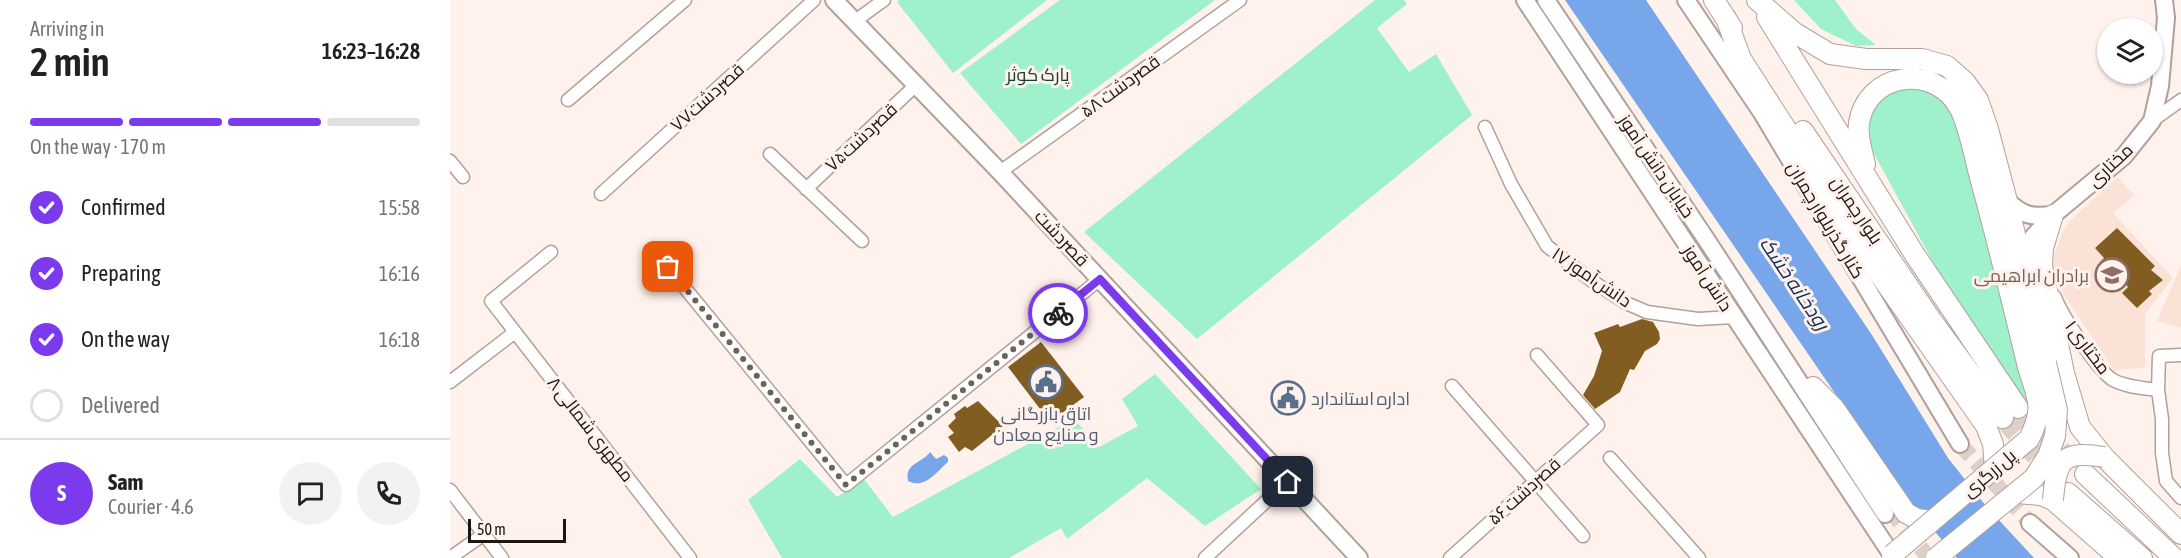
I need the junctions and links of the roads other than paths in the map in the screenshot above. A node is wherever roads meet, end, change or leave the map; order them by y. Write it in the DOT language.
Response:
graph roads {
  1 [pos="685,0"];
  2 [pos="814,0"];
  3 [pos="834,0"];
  4 [pos="884,0"];
  5 [pos="1238,0"];
  6 [pos="1525,0"];
  7 [pos="1546,0"];
  8 [pos="1559,0"];
  9 [pos="1686,0"];
  10 [pos="1714,0"];
  11 [pos="1757,0"];
  12 [pos="2164,0"];
  13 [pos="1726,18"];
  14 [pos="855,21"];
  15 [pos="916,85"];
  16 [pos="568,100"];
  17 [pos="2181,100"];
  18 [pos="2151,121"];
  19 [pos="1485,127"];
  20 [pos="770,154"];
  21 [pos="450,161"];
  22 [pos="1000,172"];
  23 [pos="463,177"];
  24 [pos="1868,178"];
  25 [pos="807,189"];
  26 [pos="601,194"];
  27 [pos="2007,201"];
  28 [pos="2053,215"];
  29 [pos="862,241"];
  30 [pos="653,249"];
  31 [pos="551,252"];
  32 [pos="2042,266"];
  33 [pos="2022,268"];
  34 [pos="1100,279"];
  35 [pos="1734,317"];
  36 [pos="515,332"];
  37 [pos="1537,355"];
  38 [pos="2181,355"];
  39 [pos="2037,365"];
  40 [pos="450,382"];
  41 [pos="1452,386"];
  42 [pos="1813,387"];
  43 [pos="2158,390"];
  44 [pos="1960,444"];
  45 [pos="2104,457"];
  46 [pos="1610,458"];
  47 [pos="1995,468"];
  48 [pos="2085,474"];
  49 [pos="1535,481"];
  50 [pos="1288,482"];
  51 [pos="450,490"];
  52 [pos="2017,493"];
  53 [pos="2061,496"];
  54 [pos="2181,498"];
  55 [pos="1890,507"];
  56 [pos="1931,521"];
  57 [pos="2030,523"];
  58 [pos="484,534"];
  59 [pos="2181,534"];
  60 [pos="1584,536"];
  61 [pos="1954,550"];
  62 [pos="685,556"];
  63 [pos="1890,557"];
  64 [pos="450,558"];
  65 [pos="502,558"];
  66 [pos="1205,558"];
  67 [pos="1359,558"];
  68 [pos="1450,558"];
  69 [pos="1699,558"];
  70 [pos="1936,558"];
  71 [pos="2070,558"];
  72 [pos="2119,558"];
  73 [pos="2142,558"];
  74 [pos="2175,558"];
  1 -- 16 [label="street"];
  2 -- 26 [label="street, قصردشت۷۷"];
  3 -- 14 [label="main road, قصردشت"];
  4 -- 14 [label="street"];
  5 -- 22 [label="street, قصردشت ۵۸"];
  6 -- 35 [label="main road, دانش آموز"];
  7 -- 55 [label="main road, خیابان دانش آموز"];
  8 -- 42 [label="main road, خیابان دانش آموز"];
  9 -- 44 [label="main road, کنار گذربلوار چمران"];
  10 -- 13 [label="main road, بلوار چمران"];
  11 -- 24 [label="main road, بلوار چمران"];
  11 -- 27 [label="main road"];
  12 -- 18 [label="main road, مختاری"];
  13 -- 24 [label="main road, بلوار چمران"];
  13 -- 47 [label="main road"];
  14 -- 15 [label="main road, قصردشت"];
  15 -- 22 [label="main road, قصردشت"];
  15 -- 25 [label="street, قصردشت۷۵"];
  17 -- 18 [label="street"];
  18 -- 28 [label="main road, مختاری"];
  19 -- 35 [label="street, دانش‌آموز ۱۷"];
  20 -- 25 [label="street"];
  21 -- 23 [label="street"];
  22 -- 34 [label="main road, قصردشت"];
  24 -- 39 [label="main road"];
  25 -- 29 [label="street"];
  27 -- 28 [label="main road"];
  27 -- 33 [label="main road"];
  28 -- 32 [label="main road"];
  28 -- 33 [label="main road, مختاری"];
  30 -- 34 [label="street"];
  31 -- 36 [label="street, ۸ مطهری شمالی"];
  32 -- 43 [label="street, ۱ مختاری"];
  32 -- 45 [label="main road"];
  33 -- 39 [label="main road"];
  34 -- 50 [label="main road, قصردشت"];
  35 -- 63 [label="main road, دانش آموز"];
  36 -- 40 [label="street"];
  36 -- 62 [label="street, ۸ مطهری شمالی"];
  37 -- 49 [label="street, ۵۶ قصردشت"];
  38 -- 43 [label="street"];
  39 -- 47 [label="main road, پل زرگری, bridge"];
  39 -- 52 [label="main road, پل زرگری, bridge"];
  41 -- 49 [label="street"];
  42 -- 55 [label="main road"];
  43 -- 54 [label="street"];
  45 -- 53 [label="main road, bridge"];
  45 -- 59 [label="main road"];
  46 -- 69 [label="street"];
  47 -- 56 [label="main road, پل زرگری, bridge"];
  48 -- 74 [label="main road"];
  49 -- 60 [label="street"];
  49 -- 68 [label="street, ۵۶ قصردشت"];
  50 -- 66 [label="street"];
  50 -- 67 [label="main road, قصردشت"];
  51 -- 58 [label="street"];
  52 -- 53 [label="main road"];
  52 -- 61 [label="main road, پل زرگری, bridge"];
  53 -- 72 [label="main road"];
  53 -- 73 [label="main road"];
  55 -- 56 [label="main road"];
  56 -- 63 [label="main road, پل زرگری, bridge"];
  57 -- 71 [label="main road"];
  58 -- 64 [label="street"];
  58 -- 65 [label="street"];
  61 -- 70 [label="main road, پل زرگری, bridge"];
}
